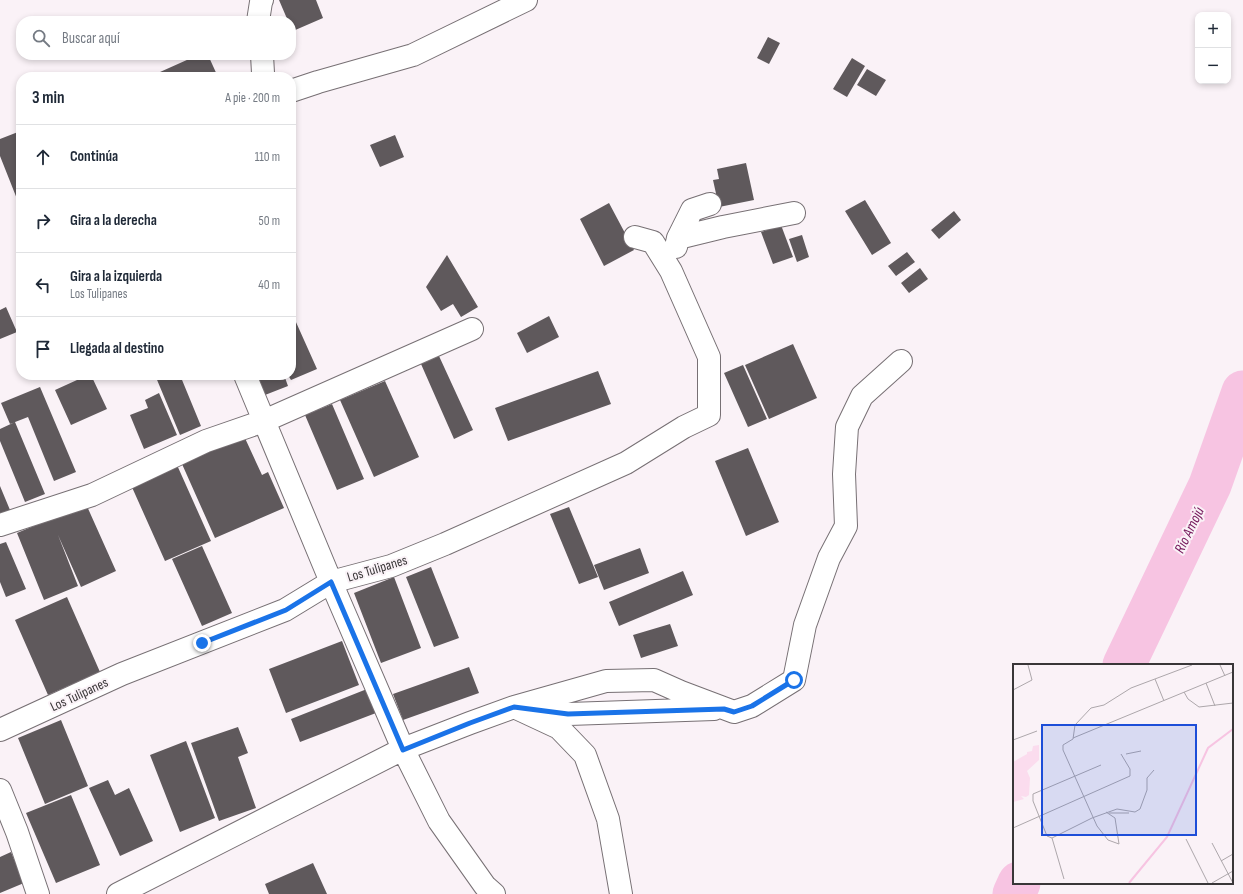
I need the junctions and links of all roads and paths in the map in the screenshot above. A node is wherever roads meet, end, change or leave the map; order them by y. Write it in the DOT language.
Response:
graph roads {
  1 [pos="262,0"];
  2 [pos="526,0"];
  3 [pos="259,16"];
  4 [pos="263,60"];
  5 [pos="264,72"];
  6 [pos="296,89"];
  7 [pos="710,204"];
  8 [pos="794,213"];
  9 [pos="635,237"];
  10 [pos="678,238"];
  11 [pos="671,271"];
  12 [pos="472,329"];
  13 [pos="901,361"];
  14 [pos="247,380"];
  15 [pos="264,420"];
  16 [pos="0,525"];
  17 [pos="331,582"];
  18 [pos="514,707"];
  19 [pos="724,709"];
  20 [pos="0,730"];
  21 [pos="403,750"];
  22 [pos="0,790"];
  23 [pos="38,894"];
  24 [pos="118,894"];
  25 [pos="494,894"];
  26 [pos="621,894"];
  1 -- 3 [label="street"];
  2 -- 6 [label="street"];
  4 -- 5 [label="street"];
  7 -- 10 [label="street"];
  8 -- 10 [label="street"];
  9 -- 11 [label="street"];
  10 -- 11 [label="street"];
  11 -- 17 [label="street, Los Tulipanes"];
  12 -- 15 [label="street"];
  13 -- 19 [label="street"];
  14 -- 15 [label="street"];
  15 -- 16 [label="street"];
  15 -- 17 [label="street"];
  17 -- 20 [label="street, Los Tulipanes"];
  17 -- 21 [label="street"];
  18 -- 19 [label="street"];
  18 -- 19 [label="street"];
  18 -- 21 [label="street"];
  18 -- 26 [label="street"];
  21 -- 24 [label="street"];
  21 -- 25 [label="street"];
  22 -- 23 [label="street"];
}
